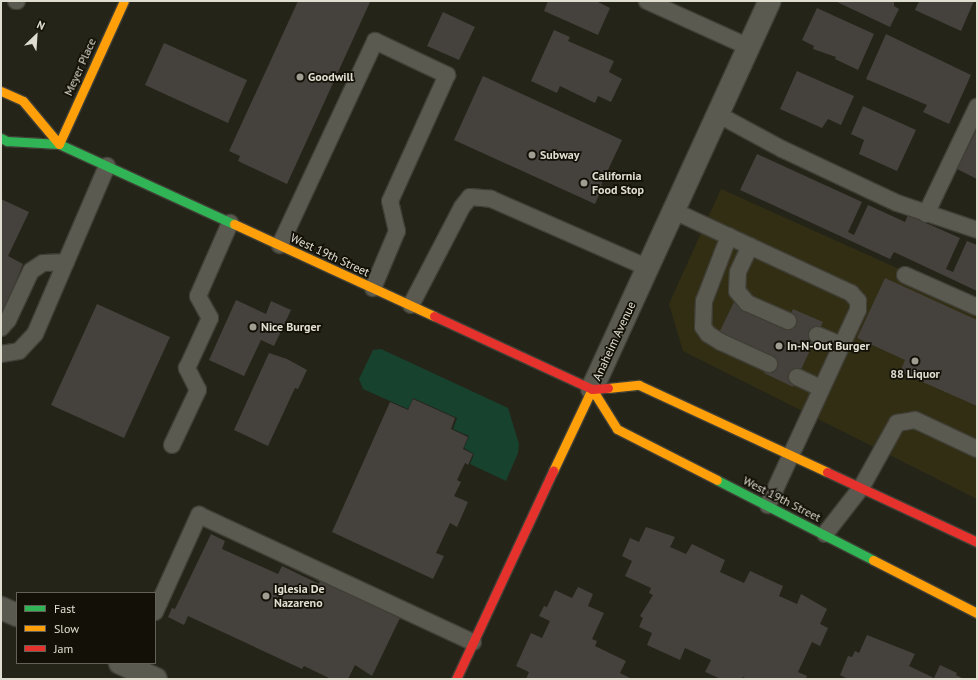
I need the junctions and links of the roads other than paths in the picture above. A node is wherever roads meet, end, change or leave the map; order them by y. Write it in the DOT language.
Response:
graph roads {
  1 [pos="124,1"];
  2 [pos="647,1"];
  3 [pos="770,1"];
  4 [pos="749,47"];
  5 [pos="1,91"];
  6 [pos="977,107"];
  7 [pos="719,115"];
  8 [pos="1,138"];
  9 [pos="59,144"];
  10 [pos="107,166"];
  11 [pos="674,211"];
  12 [pos="926,214"];
  13 [pos="230,223"];
  14 [pos="977,230"];
  15 [pos="729,236"];
  16 [pos="280,245"];
  17 [pos="750,246"];
  18 [pos="66,262"];
  19 [pos="648,268"];
  20 [pos="905,275"];
  21 [pos="373,288"];
  22 [pos="411,305"];
  23 [pos="977,307"];
  24 [pos="788,321"];
  25 [pos="1,328"];
  26 [pos="817,335"];
  27 [pos="842,345"];
  28 [pos="1,354"];
  29 [pos="769,364"];
  30 [pos="797,377"];
  31 [pos="821,388"];
  32 [pos="592,389"];
  33 [pos="172,444"];
  34 [pos="977,449"];
  35 [pos="792,455"];
  36 [pos="862,488"];
  37 [pos="768,505"];
  38 [pos="825,534"];
  39 [pos="977,542"];
  40 [pos="1,608"];
  41 [pos="156,610"];
  42 [pos="977,613"];
  43 [pos="16,616"];
  44 [pos="473,642"];
  45 [pos="127,664"];
  46 [pos="156,679"];
  47 [pos="456,679"];
  1 -- 9 [label="main road, Meyer Place"];
  2 -- 4 [label="lane"];
  3 -- 4 [label="street, Anaheim Avenue"];
  4 -- 7 [label="street, Anaheim Avenue"];
  5 -- 9 [label="main road, West 19th Street"];
  6 -- 12 [label="lane"];
  7 -- 11 [label="street, Anaheim Avenue"];
  7 -- 12 [label="lane"];
  8 -- 9 [label="main road, West 19th Street"];
  9 -- 10 [label="main road, West 19th Street"];
  10 -- 13 [label="main road, West 19th Street"];
  10 -- 18 [label="lane"];
  11 -- 15 [label="lane"];
  11 -- 19 [label="street, Anaheim Avenue"];
  12 -- 14 [label="lane"];
  13 -- 16 [label="main road, West 19th Street"];
  13 -- 33 [label="lane"];
  15 -- 17 [label="lane"];
  15 -- 29 [label="lane"];
  16 -- 21 [label="main road, West 19th Street"];
  16 -- 21 [label="lane"];
  17 -- 24 [label="lane"];
  17 -- 27 [label="lane"];
  18 -- 25 [label="lane"];
  18 -- 28 [label="lane"];
  19 -- 22 [label="lane"];
  19 -- 32 [label="street, Anaheim Avenue"];
  20 -- 23 [label="lane"];
  21 -- 22 [label="main road, West 19th Street"];
  22 -- 32 [label="main road, West 19th Street"];
  26 -- 27 [label="lane"];
  27 -- 31 [label="lane"];
  30 -- 31 [label="lane"];
  31 -- 35 [label="lane"];
  32 -- 35 [label="main road, West 19th Street"];
  32 -- 37 [label="main road, West 19th Street"];
  32 -- 44 [label="main road, Anaheim Avenue"];
  34 -- 36 [label="lane"];
  35 -- 36 [label="main road, West 19th Street"];
  35 -- 37 [label="lane"];
  36 -- 38 [label="lane"];
  36 -- 39 [label="main road, West 19th Street"];
  37 -- 38 [label="main road, West 19th Street"];
  38 -- 42 [label="main road, West 19th Street"];
  40 -- 43 [label="street"];
  41 -- 44 [label="lane"];
  44 -- 47 [label="main road, Anaheim Avenue"];
  45 -- 46 [label="street"];
}
